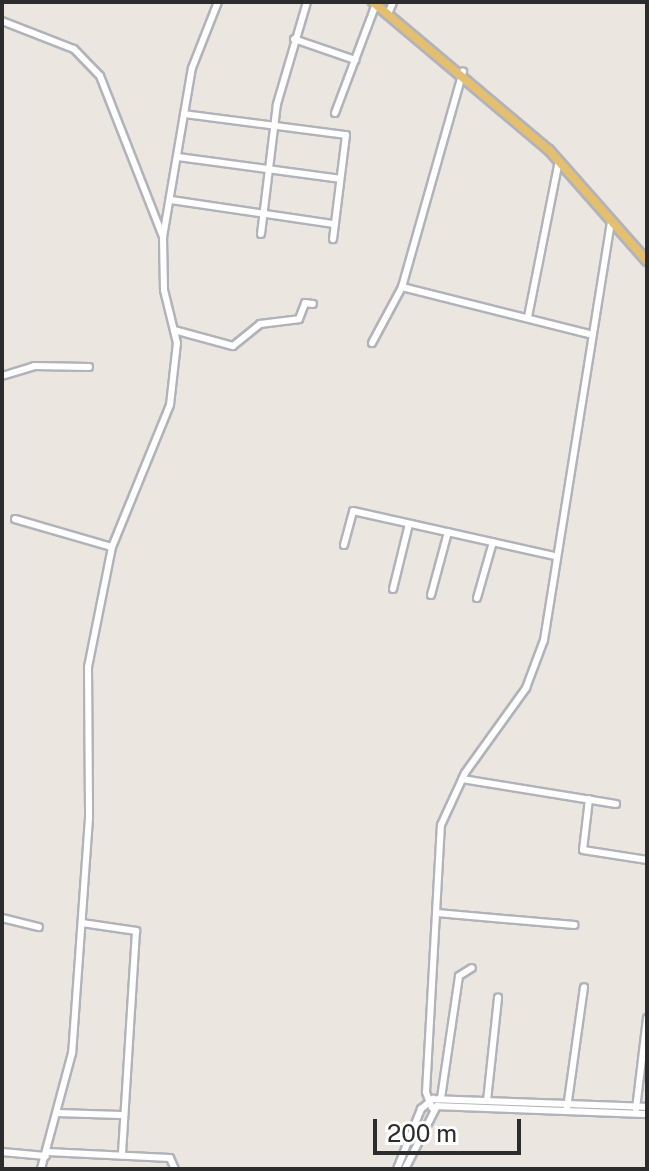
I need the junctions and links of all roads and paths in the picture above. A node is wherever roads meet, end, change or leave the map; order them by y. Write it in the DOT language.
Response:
graph roads {
  1 [pos="218,2"];
  2 [pos="307,2"];
  3 [pos="393,2"];
  4 [pos="374,3"];
  5 [pos="388,14"];
  6 [pos="2,21"];
  7 [pos="294,39"];
  8 [pos="355,60"];
  9 [pos="463,71"];
  10 [pos="335,113"];
  11 [pos="184,114"];
  12 [pos="275,125"];
  13 [pos="178,157"];
  14 [pos="559,161"];
  15 [pos="268,168"];
  16 [pos="340,179"];
  17 [pos="171,200"];
  18 [pos="263,213"];
  19 [pos="611,220"];
  20 [pos="334,224"];
  21 [pos="261,234"];
  22 [pos="163,237"];
  23 [pos="333,239"];
  24 [pos="647,261"];
  25 [pos="402,287"];
  26 [pos="313,304"];
  27 [pos="528,317"];
  28 [pos="174,330"];
  29 [pos="589,334"];
  30 [pos="372,343"];
  31 [pos="89,367"];
  32 [pos="2,376"];
  33 [pos="15,519"];
  34 [pos="409,524"];
  35 [pos="448,532"];
  36 [pos="493,542"];
  37 [pos="344,545"];
  38 [pos="112,547"];
  39 [pos="554,556"];
  40 [pos="393,589"];
  41 [pos="431,595"];
  42 [pos="477,598"];
  43 [pos="462,779"];
  44 [pos="589,799"];
  45 [pos="616,804"];
  46 [pos="647,860"];
  47 [pos="437,913"];
  48 [pos="2,918"];
  49 [pos="82,923"];
  50 [pos="574,925"];
  51 [pos="39,927"];
  52 [pos="472,968"];
  53 [pos="584,987"];
  54 [pos="498,998"];
  55 [pos="647,1018"];
  56 [pos="441,1098"];
  57 [pos="487,1101"];
  58 [pos="426,1102"];
  59 [pos="647,1107"];
  60 [pos="432,1108"];
  61 [pos="567,1108"];
  62 [pos="636,1109"];
  63 [pos="57,1113"];
  64 [pos="647,1114"];
  65 [pos="121,1115"];
  66 [pos="2,1152"];
  67 [pos="47,1154"];
  68 [pos="122,1156"];
  69 [pos="41,1169"];
  70 [pos="175,1169"];
  71 [pos="397,1169"];
  72 [pos="405,1169"];
  1 -- 11 [label="street"];
  2 -- 7 [label="street"];
  3 -- 5 [label="street"];
  4 -- 5 [label="main road"];
  4 -- 8 [label="street"];
  5 -- 9 [label="main road"];
  6 -- 22 [label="street"];
  7 -- 8 [label="street"];
  7 -- 12 [label="street"];
  8 -- 10 [label="street"];
  9 -- 14 [label="main road"];
  9 -- 25 [label="street"];
  11 -- 12 [label="street"];
  11 -- 13 [label="street"];
  12 -- 15 [label="street"];
  12 -- 16 [label="street"];
  13 -- 15 [label="street"];
  13 -- 17 [label="street"];
  14 -- 19 [label="main road"];
  14 -- 27 [label="street"];
  15 -- 16 [label="street"];
  15 -- 18 [label="street"];
  16 -- 20 [label="street"];
  17 -- 18 [label="street"];
  17 -- 22 [label="street"];
  18 -- 20 [label="street"];
  18 -- 21 [label="street"];
  19 -- 24 [label="main road"];
  19 -- 29 [label="street"];
  20 -- 23 [label="street"];
  22 -- 28 [label="street"];
  25 -- 27 [label="street"];
  25 -- 30 [label="street"];
  26 -- 28 [label="street"];
  27 -- 29 [label="street"];
  28 -- 38 [label="street"];
  29 -- 39 [label="street"];
  31 -- 32 [label="street"];
  33 -- 38 [label="street"];
  34 -- 35 [label="street"];
  34 -- 37 [label="street"];
  34 -- 40 [label="street"];
  35 -- 36 [label="street"];
  35 -- 41 [label="street"];
  36 -- 39 [label="street"];
  36 -- 42 [label="street"];
  38 -- 49 [label="street"];
  39 -- 43 [label="street"];
  43 -- 44 [label="street"];
  43 -- 47 [label="street"];
  44 -- 45 [label="street"];
  44 -- 46 [label="street"];
  47 -- 50 [label="street"];
  47 -- 58 [label="street"];
  48 -- 51 [label="street"];
  49 -- 63 [label="street"];
  49 -- 65 [label="street"];
  52 -- 56 [label="street"];
  53 -- 61 [label="street"];
  54 -- 57 [label="street"];
  55 -- 62 [label="street"];
  56 -- 57 [label="street"];
  56 -- 58 [label="street"];
  57 -- 61 [label="street"];
  58 -- 60 [label="street"];
  58 -- 71 [label="street"];
  59 -- 62 [label="street"];
  60 -- 64 [label="street"];
  60 -- 72 [label="street"];
  61 -- 62 [label="street"];
  63 -- 65 [label="street"];
  63 -- 67 [label="street"];
  65 -- 68 [label="street"];
  66 -- 67 [label="street"];
  67 -- 68 [label="street"];
  67 -- 69 [label="street"];
  68 -- 70 [label="street"];
}
